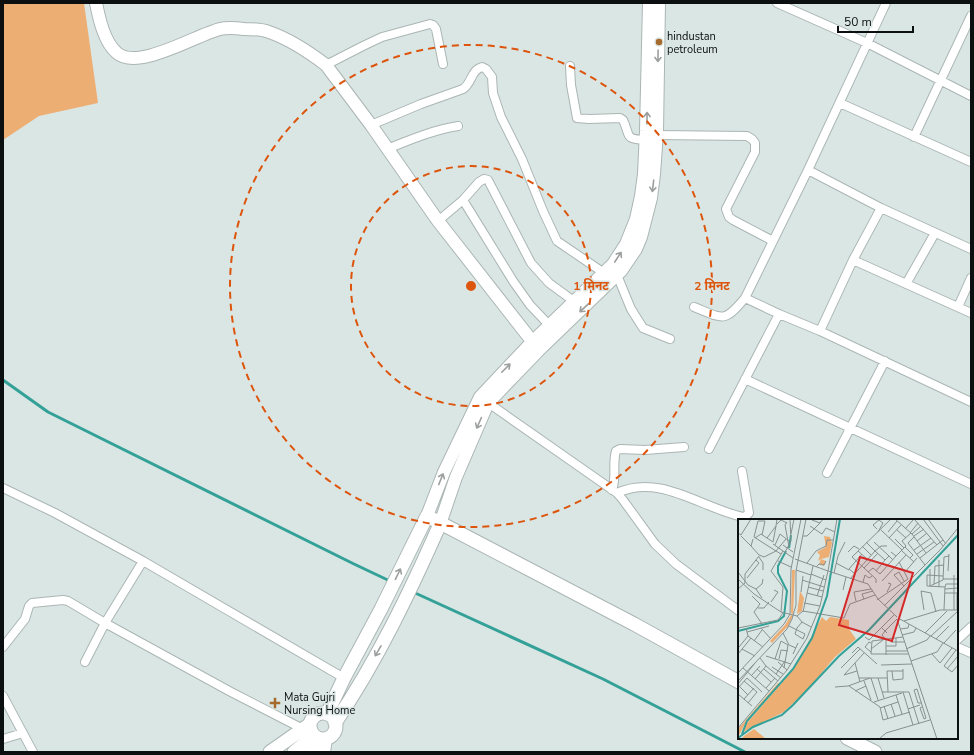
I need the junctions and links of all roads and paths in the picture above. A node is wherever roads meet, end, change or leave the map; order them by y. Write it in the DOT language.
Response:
graph roads {
  1 [pos="96,3"];
  2 [pos="649,3"];
  3 [pos="659,3"];
  4 [pos="777,3"];
  5 [pos="886,3"];
  6 [pos="971,16"];
  7 [pos="867,43"];
  8 [pos="443,64"];
  9 [pos="326,66"];
  10 [pos="570,66"];
  11 [pos="941,80"];
  12 [pos="971,96"];
  13 [pos="840,103"];
  14 [pos="371,125"];
  15 [pos="458,126"];
  16 [pos="657,135"];
  17 [pos="914,136"];
  18 [pos="646,140"];
  19 [pos="387,149"];
  20 [pos="971,162"];
  21 [pos="808,170"];
  22 [pos="463,200"];
  23 [pos="881,208"];
  24 [pos="438,221"];
  25 [pos="935,233"];
  26 [pos="773,240"];
  27 [pos="971,250"];
  28 [pos="853,260"];
  29 [pos="604,273"];
  30 [pos="617,275"];
  31 [pos="971,278"];
  32 [pos="906,284"];
  33 [pos="745,298"];
  34 [pos="575,302"];
  35 [pos="694,307"];
  36 [pos="958,307"];
  37 [pos="971,313"];
  38 [pos="779,314"];
  39 [pos="550,326"];
  40 [pos="820,331"];
  41 [pos="670,339"];
  42 [pos="536,346"];
  43 [pos="885,361"];
  44 [pos="745,379"];
  45 [pos="484,400"];
  46 [pos="971,402"];
  47 [pos="851,428"];
  48 [pos="684,448"];
  49 [pos="709,448"];
  50 [pos="742,471"];
  51 [pos="828,473"];
  52 [pos="971,484"];
  53 [pos="3,488"];
  54 [pos="614,492"];
  55 [pos="427,516"];
  56 [pos="440,524"];
  57 [pos="143,561"];
  58 [pos="738,610"];
  59 [pos="105,623"];
  60 [pos="971,627"];
  61 [pos="958,639"];
  62 [pos="3,647"];
  63 [pos="958,647"];
  64 [pos="971,653"];
  65 [pos="85,662"];
  66 [pos="344,678"];
  67 [pos="738,681"];
  68 [pos="3,696"];
  69 [pos="331,719"];
  70 [pos="23,733"];
  71 [pos="316,736"];
  72 [pos="3,739"];
  73 [pos="849,739"];
  74 [pos="33,752"];
  75 [pos="270,752"];
  76 [pos="294,752"];
  77 [pos="312,752"];
  78 [pos="875,752"];
  1 -- 9 [label="main road"];
  18 -- 2 [label="main road, one-way"];
  3 -- 16 [label="main road, one-way"];
  4 -- 7 [label="street"];
  5 -- 7 [label="street"];
  6 -- 11 [label="street"];
  7 -- 11 [label="street"];
  7 -- 13 [label="street"];
  8 -- 9 [label="street"];
  9 -- 14 [label="main road"];
  10 -- 18 [label="street"];
  11 -- 12 [label="street"];
  11 -- 17 [label="street"];
  13 -- 17 [label="street"];
  13 -- 21 [label="street"];
  14 -- 19 [label="main road"];
  14 -- 29 [label="street"];
  15 -- 19 [label="street"];
  16 -- 26 [label="street"];
  16 -- 30 [label="main road, one-way"];
  17 -- 20 [label="street"];
  29 -- 18 [label="main road, one-way"];
  19 -- 24 [label="main road"];
  21 -- 23 [label="street"];
  21 -- 26 [label="street"];
  22 -- 24 [label="street"];
  22 -- 34 [label="street"];
  22 -- 39 [label="street"];
  23 -- 25 [label="street"];
  23 -- 28 [label="street"];
  24 -- 42 [label="main road"];
  25 -- 27 [label="street"];
  25 -- 32 [label="street"];
  26 -- 33 [label="street"];
  28 -- 32 [label="street"];
  28 -- 40 [label="street"];
  29 -- 34 [label="main road"];
  30 -- 41 [label="street"];
  30 -- 42 [label="main road, one-way"];
  31 -- 36 [label="street"];
  32 -- 36 [label="street"];
  33 -- 35 [label="street"];
  33 -- 38 [label="street"];
  34 -- 39 [label="main road"];
  36 -- 37 [label="street"];
  38 -- 40 [label="street"];
  38 -- 44 [label="street"];
  39 -- 42 [label="main road"];
  40 -- 43 [label="street"];
  42 -- 45 [label="main road"];
  43 -- 46 [label="street"];
  43 -- 47 [label="street"];
  44 -- 47 [label="street"];
  44 -- 49 [label="street"];
  45 -- 54 [label="street"];
  55 -- 45 [label="main road, one-way"];
  45 -- 56 [label="main road, one-way"];
  47 -- 51 [label="street"];
  47 -- 52 [label="street"];
  48 -- 54 [label="street"];
  50 -- 54 [label="street"];
  53 -- 57 [label="street"];
  54 -- 58 [label="street"];
  55 -- 56 [label="main road"];
  66 -- 55 [label="main road, one-way"];
  56 -- 67 [label="main road"];
  56 -- 69 [label="main road, one-way"];
  57 -- 59 [label="street"];
  57 -- 66 [label="street"];
  59 -- 62 [label="street"];
  59 -- 65 [label="street"];
  59 -- 71 [label="street"];
  60 -- 61 [label="street"];
  63 -- 64 [label="street"];
  66 -- 69 [label="main road"];
  68 -- 70 [label="street"];
  69 -- 71 [label="main road"];
  69 -- 71 [label="main road"];
  70 -- 72 [label="street"];
  70 -- 74 [label="street"];
  71 -- 75 [label="main road"];
  71 -- 76 [label="main road"];
  71 -- 77 [label="main road"];
  73 -- 78 [label="main road"];
}
